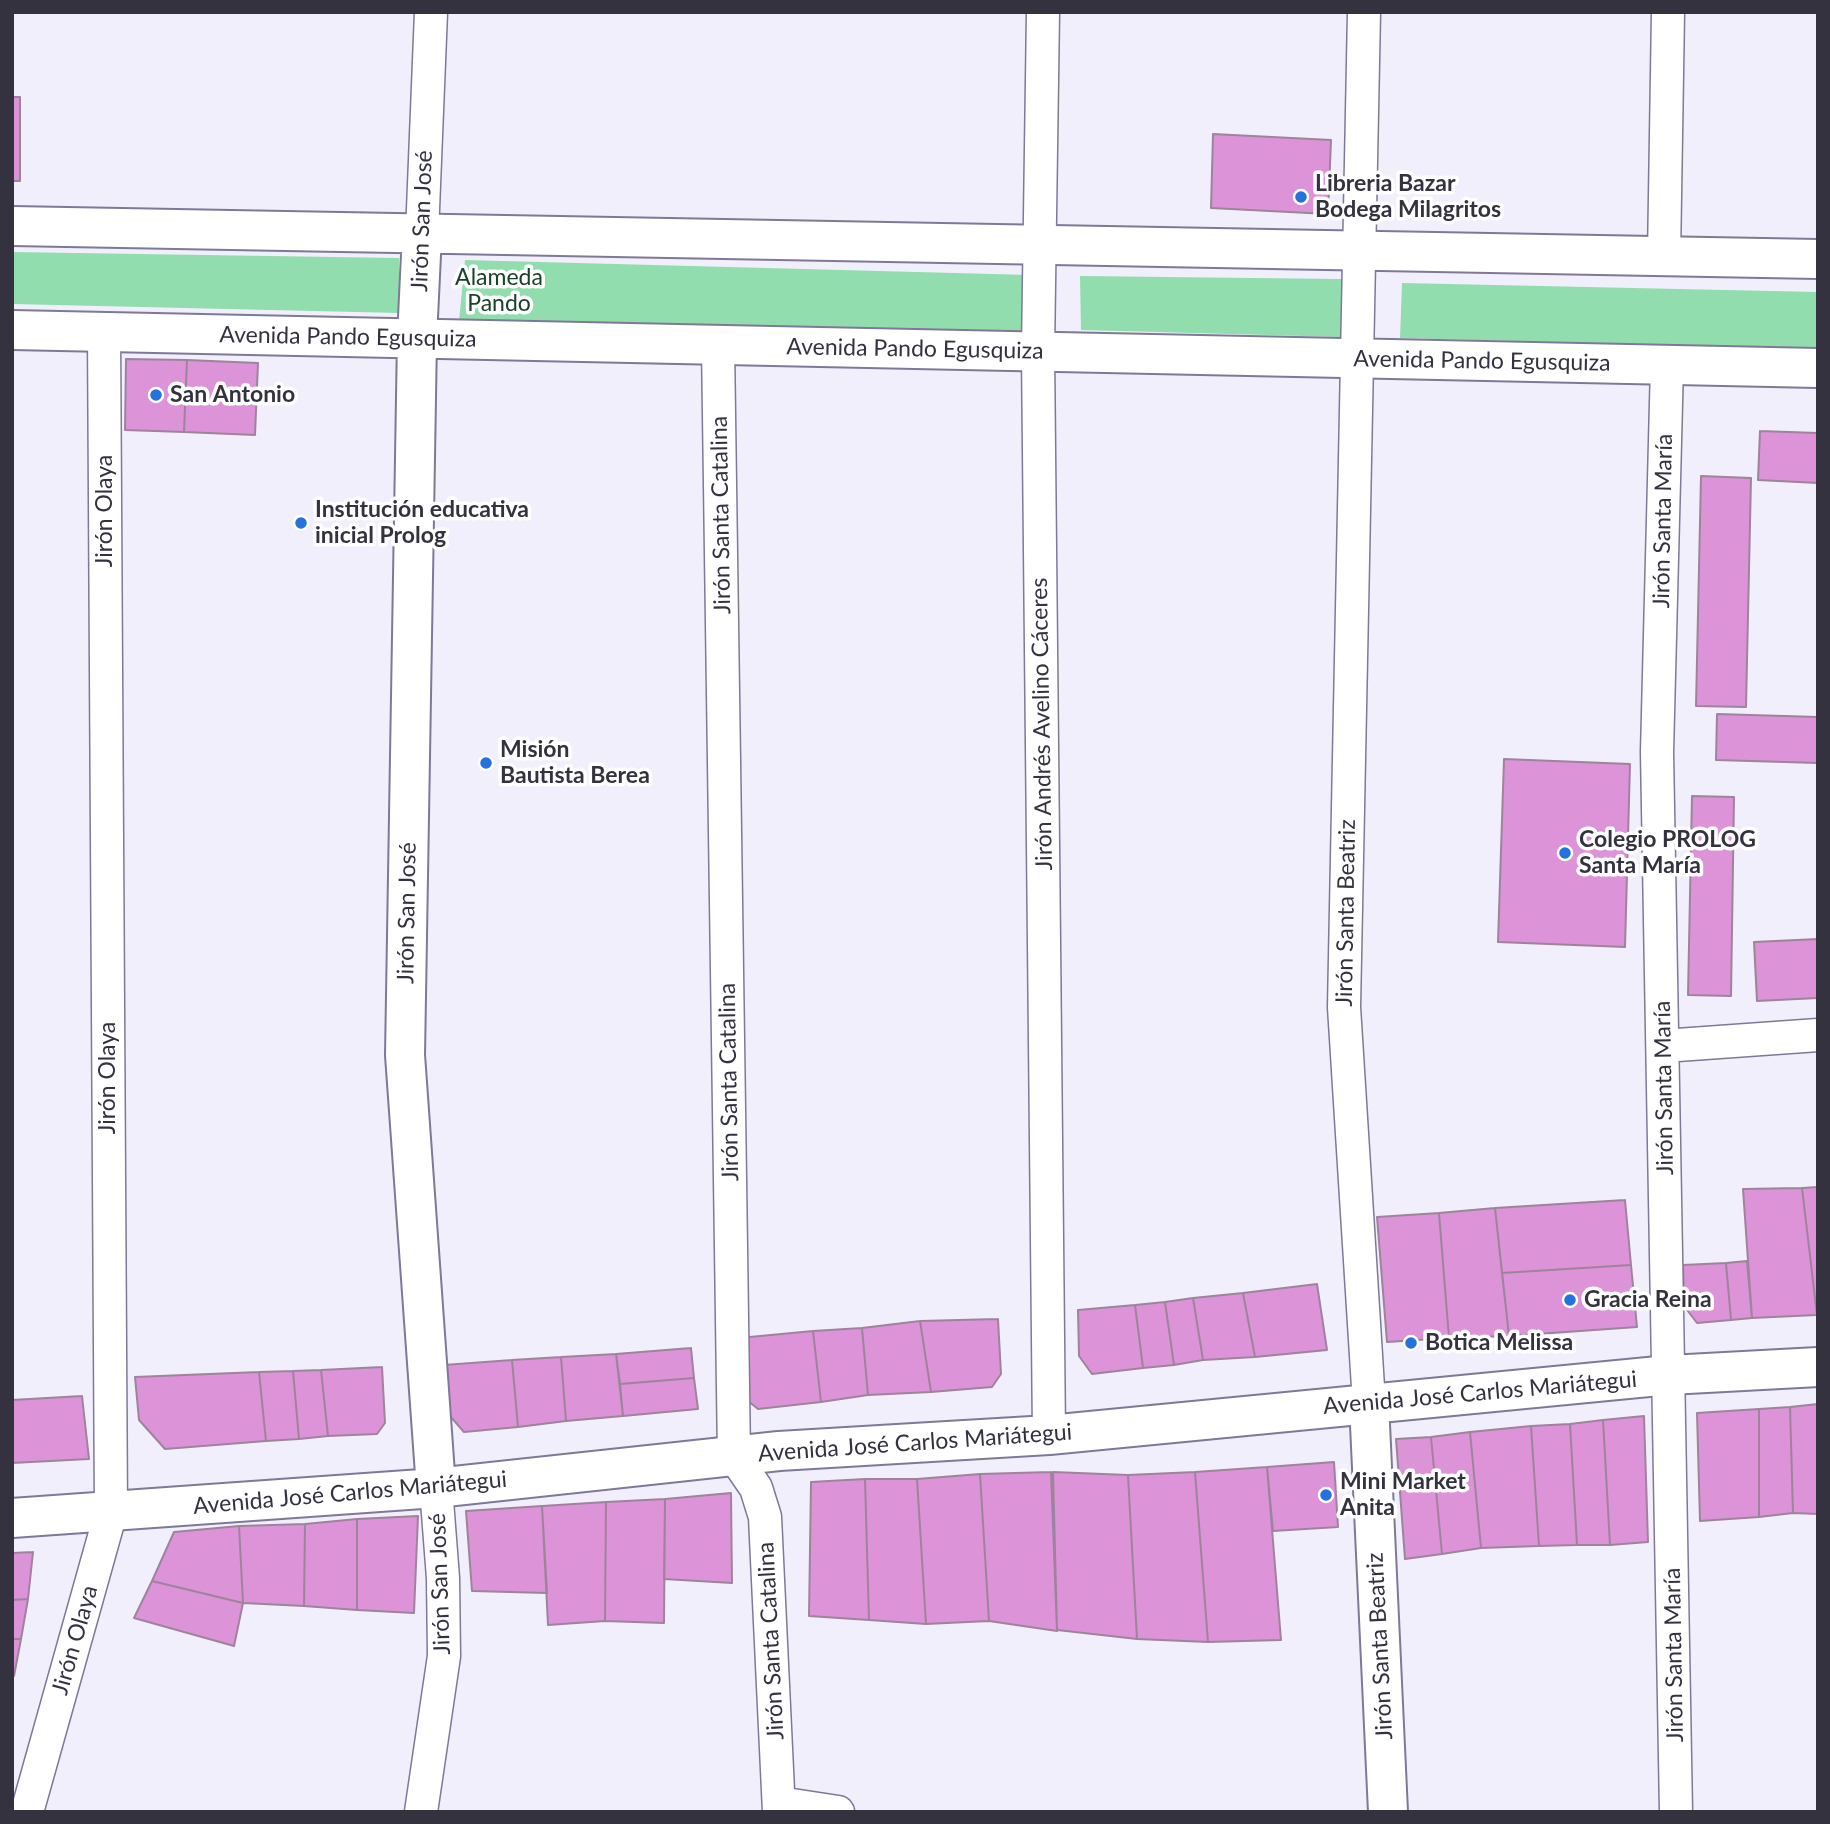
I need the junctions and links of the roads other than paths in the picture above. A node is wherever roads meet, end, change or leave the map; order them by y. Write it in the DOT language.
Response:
graph roads {
  1 [pos="430,12"];
  2 [pos="1043,12"];
  3 [pos="1364,12"];
  4 [pos="1668,12"];
  5 [pos="12,226"];
  6 [pos="422,234"];
  7 [pos="1041,246"];
  8 [pos="1359,252"];
  9 [pos="1664,257"];
  10 [pos="1818,259"];
  11 [pos="12,330"];
  12 [pos="104,332"];
  13 [pos="417,338"];
  14 [pos="719,345"];
  15 [pos="1038,352"];
  16 [pos="1356,358"];
  17 [pos="1667,364"];
  18 [pos="1818,368"];
  19 [pos="1818,1035"];
  20 [pos="1663,1046"];
  21 [pos="1818,1367"];
  22 [pos="1670,1375"];
  23 [pos="1369,1404"];
  24 [pos="1049,1435"];
  25 [pos="734,1456"];
  26 [pos="436,1488"];
  27 [pos="111,1512"];
  28 [pos="12,1518"];
  29 [pos="779,1807"];
  30 [pos="27,1812"];
  31 [pos="421,1812"];
  32 [pos="838,1812"];
  33 [pos="1388,1812"];
  34 [pos="1676,1812"];
  1 -- 6 [label="street, Jirón San José"];
  2 -- 7 [label="street, Jirón Andrés Avelino Cáceres"];
  3 -- 8 [label="street, Jirón Santa Beatriz"];
  4 -- 9 [label="street"];
  5 -- 6 [label="street"];
  6 -- 7 [label="street"];
  6 -- 13 [label="street, Jirón San José"];
  7 -- 8 [label="street"];
  7 -- 15 [label="street, Jirón Andrés Avelino Cáceres"];
  8 -- 9 [label="street"];
  8 -- 16 [label="street, Jirón Santa Beatriz"];
  9 -- 10 [label="street"];
  11 -- 12 [label="street, Avenida Pando Egusquiza"];
  12 -- 13 [label="street, Avenida Pando Egusquiza"];
  12 -- 27 [label="street, Jirón Olaya"];
  13 -- 14 [label="street, Avenida Pando Egusquiza"];
  13 -- 26 [label="street, Jirón San José"];
  14 -- 15 [label="street, Avenida Pando Egusquiza"];
  14 -- 25 [label="street, Jirón Santa Catalina"];
  15 -- 16 [label="street, Avenida Pando Egusquiza"];
  15 -- 24 [label="street, Jirón Andrés Avelino Cáceres"];
  16 -- 17 [label="street, Avenida Pando Egusquiza"];
  16 -- 23 [label="street, Jirón Santa Beatriz"];
  17 -- 18 [label="street, Avenida Pando Egusquiza"];
  17 -- 20 [label="street, Jirón Santa María"];
  19 -- 20 [label="street"];
  20 -- 22 [label="street, Jirón Santa María"];
  21 -- 22 [label="street, Avenida José Carlos Mariátegui"];
  22 -- 23 [label="street, Avenida José Carlos Mariátegui"];
  22 -- 34 [label="street, Jirón Santa María"];
  23 -- 24 [label="street, Avenida José Carlos Mariátegui"];
  23 -- 33 [label="street, Jirón Santa Beatriz"];
  24 -- 25 [label="street, Avenida José Carlos Mariátegui"];
  25 -- 26 [label="street, Avenida José Carlos Mariátegui"];
  25 -- 29 [label="street, Jirón Santa Catalina"];
  26 -- 27 [label="street, Avenida José Carlos Mariátegui"];
  26 -- 31 [label="street, Jirón San José"];
  27 -- 28 [label="street, Avenida José Carlos Mariátegui"];
  27 -- 30 [label="street, Jirón Olaya"];
  29 -- 32 [label="street"];
}
